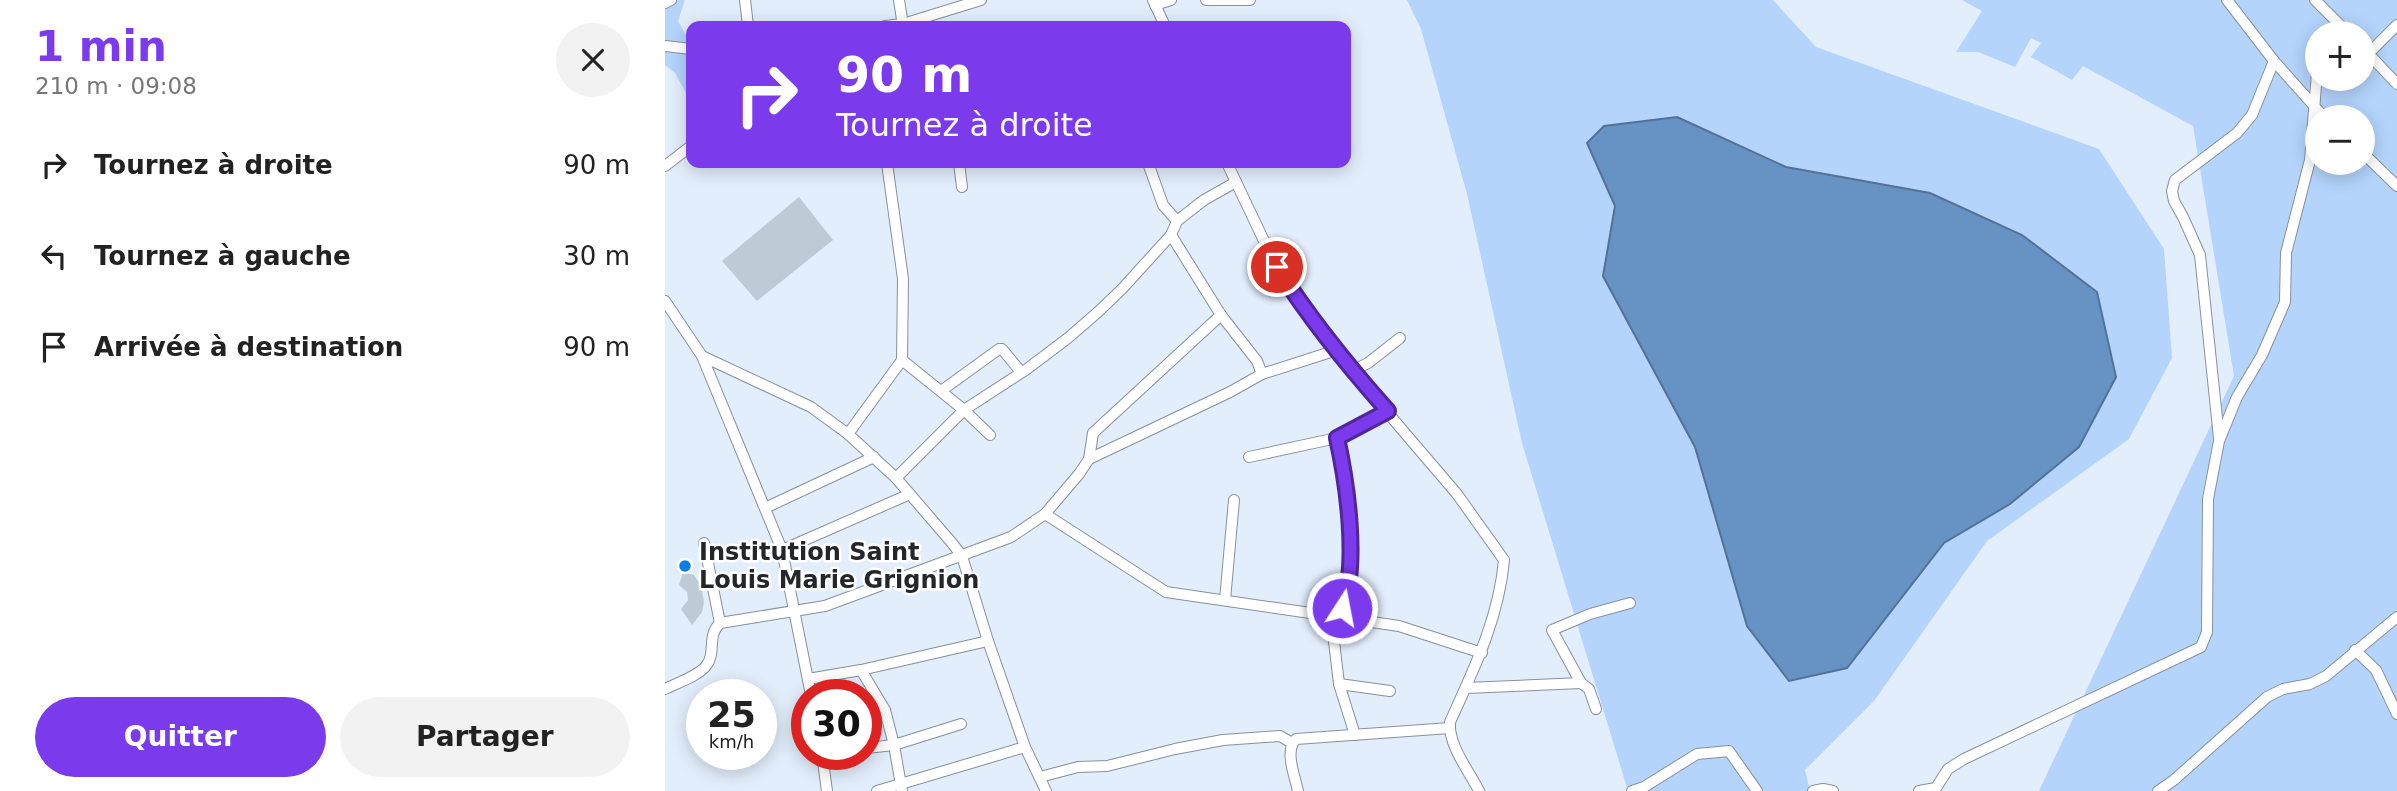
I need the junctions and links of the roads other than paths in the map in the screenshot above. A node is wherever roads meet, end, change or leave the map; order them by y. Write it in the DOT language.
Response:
graph roads {
  1 [pos="671,0"];
  2 [pos="745,0"];
  3 [pos="899,0"];
  4 [pos="981,0"];
  5 [pos="1171,0"];
  6 [pos="1206,0"];
  7 [pos="1250,0"];
  8 [pos="2227,0"];
  9 [pos="2315,0"];
  10 [pos="1154,2"];
  11 [pos="665,3"];
  12 [pos="2335,20"];
  13 [pos="747,21"];
  14 [pos="902,21"];
  15 [pos="915,21"];
  16 [pos="1163,21"];
  17 [pos="2397,25"];
  18 [pos="2375,43"];
  19 [pos="665,46"];
  20 [pos="686,48"];
  21 [pos="2274,61"];
  22 [pos="2375,61"];
  23 [pos="2397,84"];
  24 [pos="2312,105"];
  25 [pos="686,150"];
  26 [pos="2375,165"];
  27 [pos="665,166"];
  28 [pos="888,168"];
  29 [pos="960,168"];
  30 [pos="1150,168"];
  31 [pos="1229,168"];
  32 [pos="2306,175"];
  33 [pos="1236,183"];
  34 [pos="2397,186"];
  35 [pos="962,187"];
  36 [pos="1177,221"];
  37 [pos="1171,235"];
  38 [pos="665,301"];
  39 [pos="1221,315"];
  40 [pos="1400,338"];
  41 [pos="1337,350"];
  42 [pos="702,356"];
  43 [pos="902,360"];
  44 [pos="1352,371"];
  45 [pos="1021,372"];
  46 [pos="1262,374"];
  47 [pos="941,391"];
  48 [pos="964,410"];
  49 [pos="1388,411"];
  50 [pos="848,434"];
  51 [pos="990,435"];
  52 [pos="1337,438"];
  53 [pos="2219,441"];
  54 [pos="874,457"];
  55 [pos="1249,457"];
  56 [pos="1089,459"];
  57 [pos="896,478"];
  58 [pos="910,494"];
  59 [pos="1234,500"];
  60 [pos="765,508"];
  61 [pos="1045,514"];
  62 [pos="704,543"];
  63 [pos="782,550"];
  64 [pos="962,556"];
  65 [pos="1225,600"];
  66 [pos="1630,603"];
  67 [pos="793,610"];
  68 [pos="1334,616"];
  69 [pos="2397,617"];
  70 [pos="720,623"];
  71 [pos="988,641"];
  72 [pos="2355,650"];
  73 [pos="1482,653"];
  74 [pos="861,670"];
  75 [pos="808,679"];
  76 [pos="1581,683"];
  77 [pos="1339,684"];
  78 [pos="1466,688"];
  79 [pos="665,689"];
  80 [pos="1390,691"];
  81 [pos="1596,709"];
  82 [pos="2397,714"];
  83 [pos="961,724"];
  84 [pos="1450,728"];
  85 [pos="1355,735"];
  86 [pos="1292,743"];
  87 [pos="894,744"];
  88 [pos="882,746"];
  89 [pos="1025,747"];
  90 [pos="824,770"];
  91 [pos="1040,778"];
  92 [pos="901,788"];
  93 [pos="1644,789"];
  94 [pos="1942,790"];
  95 [pos="827,791"];
  96 [pos="877,791"];
  97 [pos="1047,791"];
  98 [pos="1298,791"];
  99 [pos="1479,791"];
  100 [pos="1632,791"];
  101 [pos="1757,791"];
  102 [pos="1813,791"];
  103 [pos="1833,791"];
  104 [pos="1919,791"];
  105 [pos="2158,791"];
  1 -- 11 [label="street"];
  2 -- 13 [label="street"];
  3 -- 14 [label="street"];
  4 -- 15 [label="street"];
  5 -- 10 [label="street"];
  6 -- 7 [label="street"];
  8 -- 21 [label="street"];
  9 -- 12 [label="street"];
  10 -- 16 [label="street"];
  17 -- 18 [label="street"];
  19 -- 20 [label="street"];
  21 -- 24 [label="street"];
  21 -- 53 [label="street"];
  22 -- 23 [label="street"];
  25 -- 27 [label="street"];
  26 -- 34 [label="street"];
  28 -- 43 [label="street"];
  29 -- 35 [label="street"];
  30 -- 36 [label="street"];
  31 -- 33 [label="street"];
  32 -- 53 [label="street"];
  33 -- 36 [label="street"];
  33 -- 41 [label="street"];
  36 -- 37 [label="street"];
  37 -- 39 [label="street"];
  37 -- 45 [label="street"];
  38 -- 42 [label="street"];
  39 -- 46 [label="street"];
  39 -- 56 [label="street"];
  40 -- 44 [label="street"];
  41 -- 44 [label="street"];
  41 -- 46 [label="street"];
  42 -- 50 [label="street"];
  42 -- 60 [label="street"];
  43 -- 47 [label="street"];
  43 -- 50 [label="street"];
  44 -- 49 [label="street"];
  45 -- 47 [label="street"];
  45 -- 48 [label="street"];
  46 -- 56 [label="street"];
  47 -- 48 [label="street"];
  48 -- 51 [label="street"];
  48 -- 57 [label="street"];
  49 -- 52 [label="street"];
  49 -- 73 [label="street"];
  50 -- 54 [label="street"];
  52 -- 55 [label="street"];
  52 -- 68 [label="street"];
  53 -- 94 [label="street"];
  54 -- 57 [label="street"];
  54 -- 60 [label="street"];
  56 -- 61 [label="street"];
  57 -- 58 [label="street"];
  58 -- 63 [label="street"];
  58 -- 64 [label="street"];
  59 -- 65 [label="street"];
  60 -- 63 [label="street"];
  61 -- 64 [label="street"];
  61 -- 65 [label="street"];
  62 -- 70 [label="street"];
  63 -- 67 [label="street"];
  64 -- 67 [label="street"];
  64 -- 71 [label="street"];
  65 -- 68 [label="street"];
  66 -- 76 [label="street"];
  67 -- 70 [label="street"];
  67 -- 75 [label="street"];
  68 -- 73 [label="street"];
  68 -- 77 [label="street"];
  69 -- 72 [label="street"];
  70 -- 79 [label="street"];
  71 -- 74 [label="street"];
  71 -- 89 [label="street"];
  72 -- 82 [label="street"];
  72 -- 105 [label="street"];
  73 -- 78 [label="street"];
  74 -- 75 [label="street"];
  74 -- 87 [label="street"];
  76 -- 78 [label="street"];
  76 -- 81 [label="street"];
  77 -- 80 [label="street"];
  77 -- 85 [label="street"];
  78 -- 84 [label="street"];
  83 -- 87 [label="street"];
  84 -- 85 [label="street"];
  84 -- 99 [label="street"];
  85 -- 86 [label="street"];
  86 -- 91 [label="street"];
  86 -- 98 [label="street"];
  87 -- 88 [label="street"];
  87 -- 92 [label="street"];
  89 -- 91 [label="street"];
  89 -- 92 [label="street"];
  90 -- 95 [label="street"];
  91 -- 97 [label="street"];
  92 -- 96 [label="street"];
  93 -- 100 [label="street"];
  93 -- 101 [label="street"];
  94 -- 104 [label="street"];
  102 -- 103 [label="street"];
}
